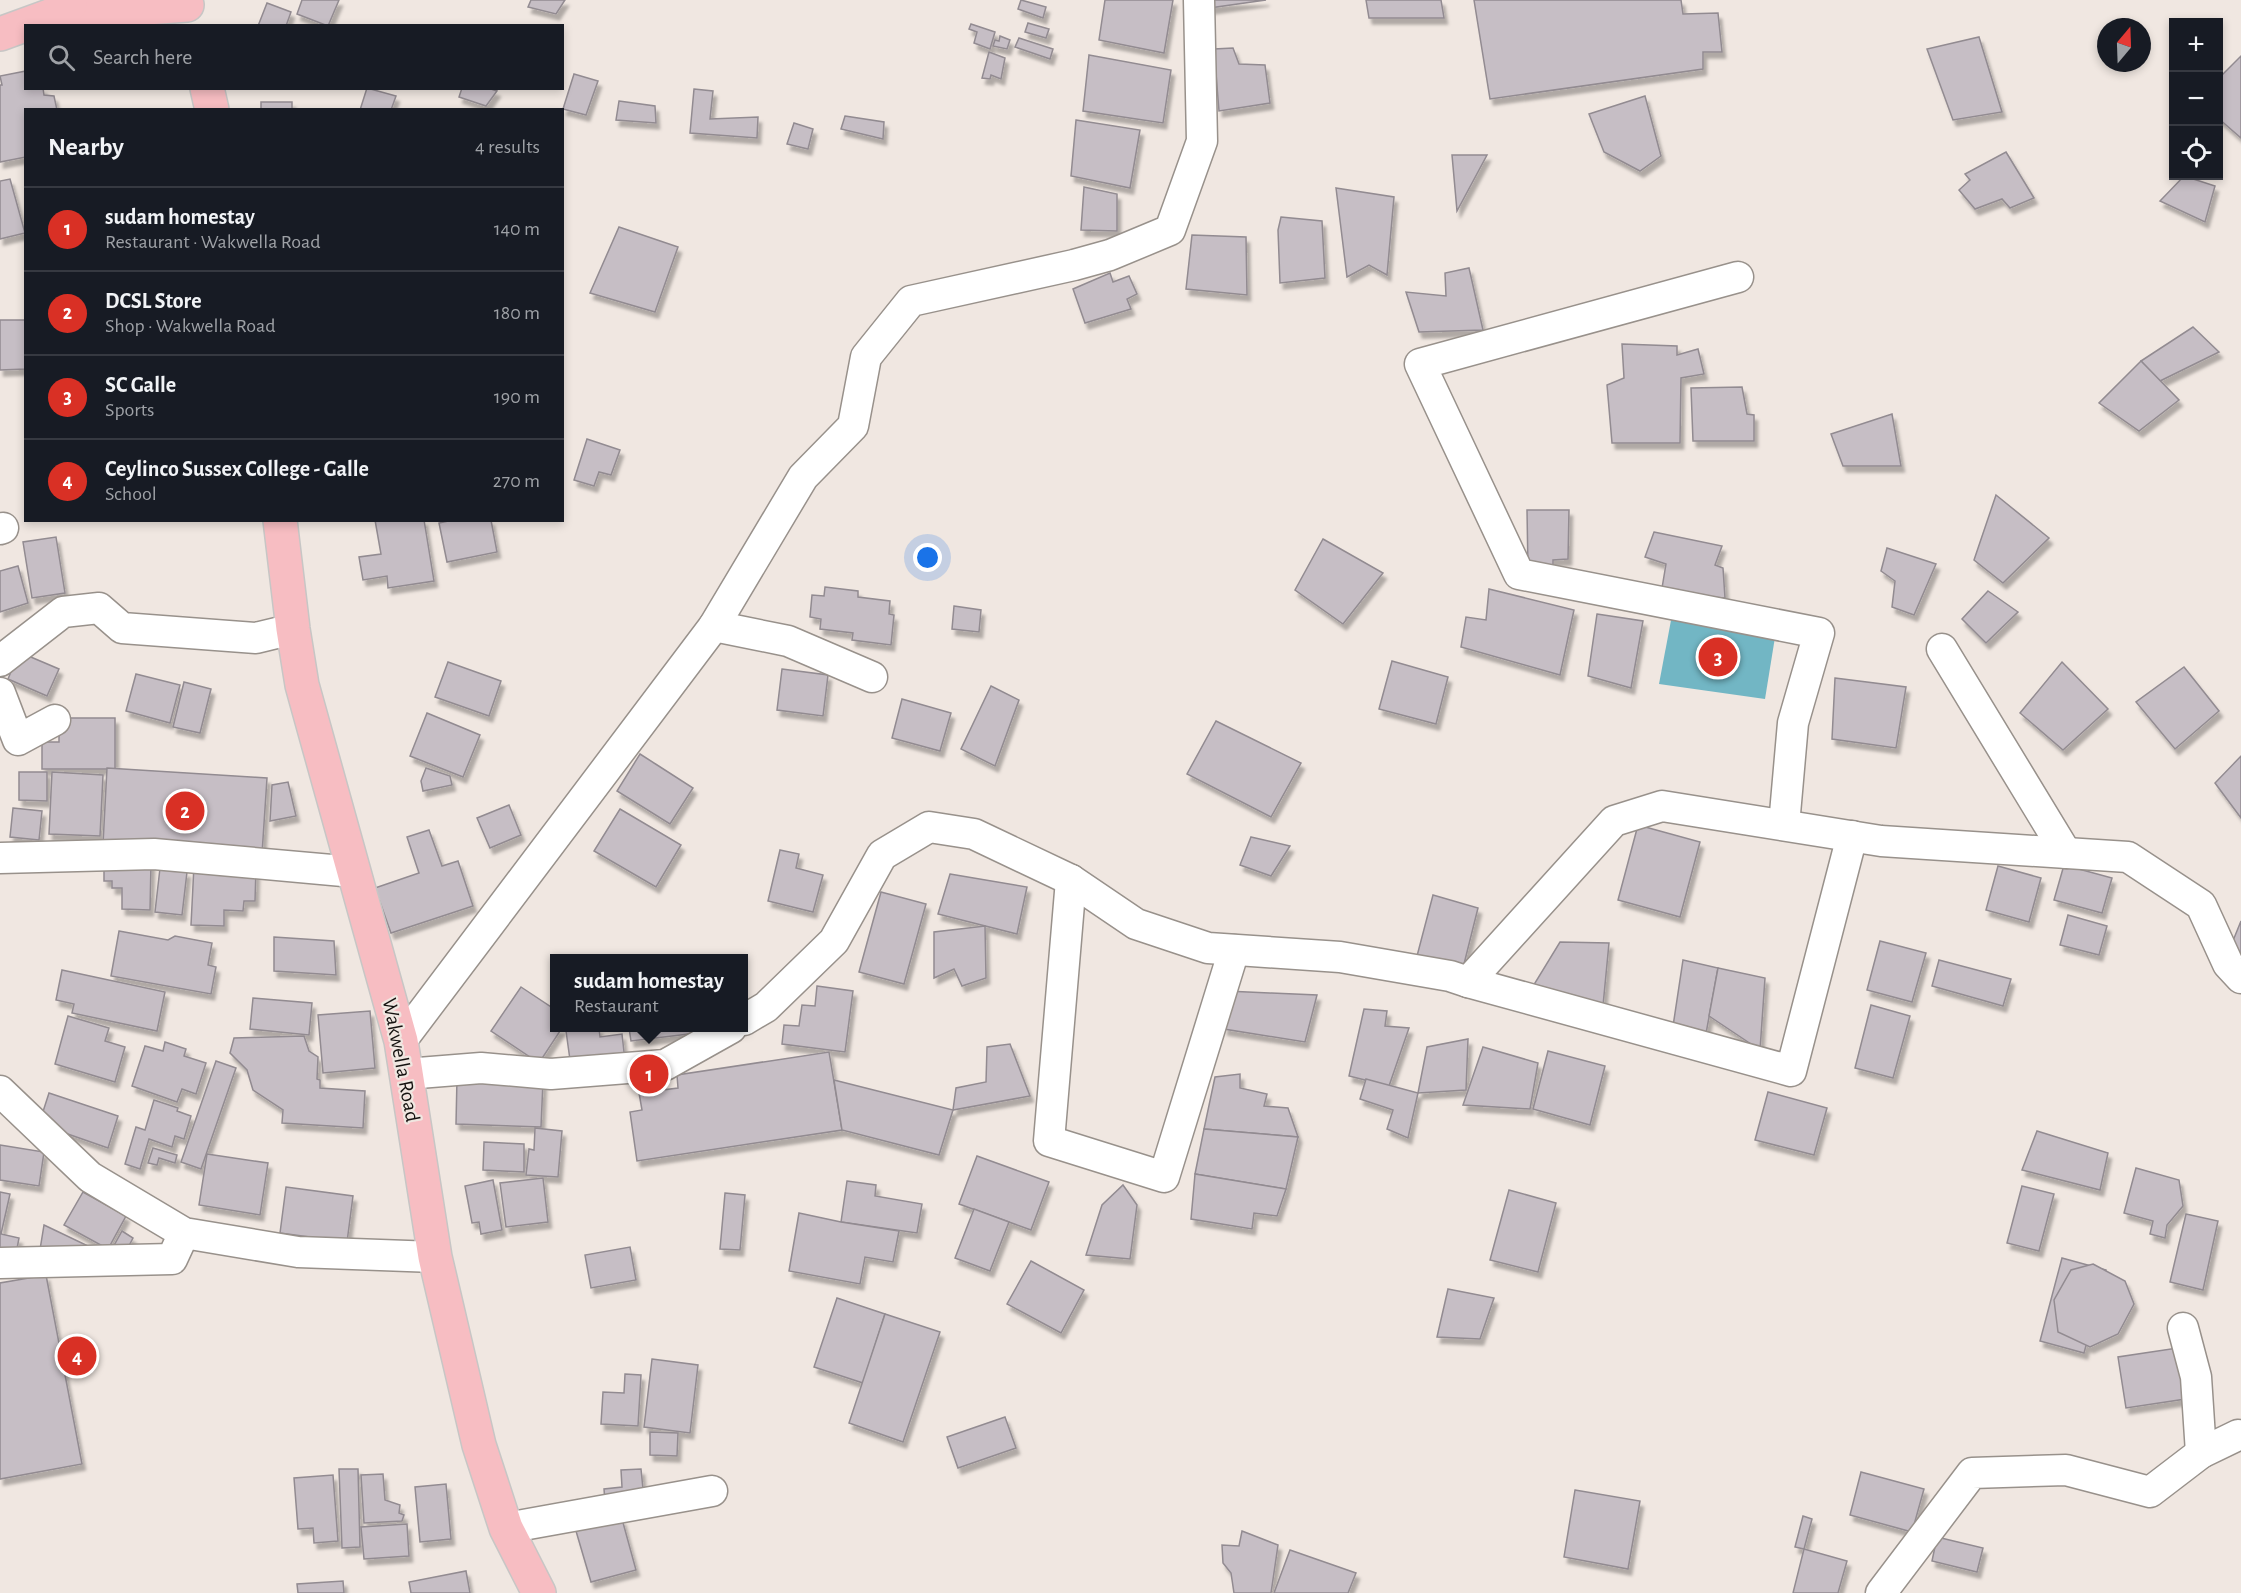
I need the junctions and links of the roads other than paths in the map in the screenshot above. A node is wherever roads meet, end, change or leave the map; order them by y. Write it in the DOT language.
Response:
graph roads {
  1 [pos="1199,0"];
  2 [pos="65,8"];
  3 [pos="188,10"];
  4 [pos="24,24"];
  5 [pos="25,24"];
  6 [pos="0,34"];
  7 [pos="207,90"];
  8 [pos="212,108"];
  9 [pos="1738,277"];
  10 [pos="280,522"];
  11 [pos="714,627"];
  12 [pos="293,629"];
  13 [pos="1942,649"];
  14 [pos="0,661"];
  15 [pos="872,677"];
  16 [pos="0,693"];
  17 [pos="55,720"];
  18 [pos="1784,825"];
  19 [pos="1852,836"];
  20 [pos="2066,853"];
  21 [pos="0,858"];
  22 [pos="354,872"];
  23 [pos="1071,880"];
  24 [pos="1234,950"];
  25 [pos="2241,978"];
  26 [pos="1468,982"];
  27 [pos="748,1018"];
  28 [pos="724,1032"];
  29 [pos="401,1041"];
  30 [pos="406,1074"];
  31 [pos="0,1091"];
  32 [pos="184,1233"];
  33 [pos="435,1257"];
  34 [pos="0,1263"];
  35 [pos="2183,1328"];
  36 [pos="2240,1434"];
  37 [pos="2201,1453"];
  38 [pos="711,1491"];
  39 [pos="506,1528"];
  40 [pos="539,1593"];
  41 [pos="1881,1593"];
  1 -- 11 [label="street"];
  2 -- 3 [label="main road"];
  2 -- 5 [label="main road"];
  4 -- 6 [label="main road"];
  7 -- 8 [label="main road"];
  9 -- 18 [label="street"];
  10 -- 12 [label="main road, Wakwella Road"];
  11 -- 15 [label="street"];
  11 -- 29 [label="street"];
  12 -- 14 [label="street"];
  12 -- 22 [label="main road, Wakwella Road"];
  13 -- 20 [label="street"];
  16 -- 17 [label="street"];
  18 -- 19 [label="street"];
  18 -- 26 [label="street"];
  19 -- 20 [label="street"];
  19 -- 26 [label="street"];
  20 -- 25 [label="street"];
  21 -- 22 [label="street"];
  22 -- 29 [label="main road, Wakwella Road"];
  23 -- 24 [label="street"];
  23 -- 24 [label="street"];
  23 -- 27 [label="street"];
  24 -- 26 [label="street"];
  28 -- 30 [label="street"];
  29 -- 30 [label="main road, Wakwella Road"];
  30 -- 33 [label="main road, Wakwella Road"];
  31 -- 32 [label="street"];
  32 -- 33 [label="street"];
  32 -- 34 [label="street"];
  33 -- 39 [label="main road, Wakwella Road"];
  35 -- 37 [label="street"];
  36 -- 37 [label="street"];
  37 -- 41 [label="street"];
  38 -- 39 [label="street"];
  39 -- 40 [label="main road, Wakwella Road"];
}
